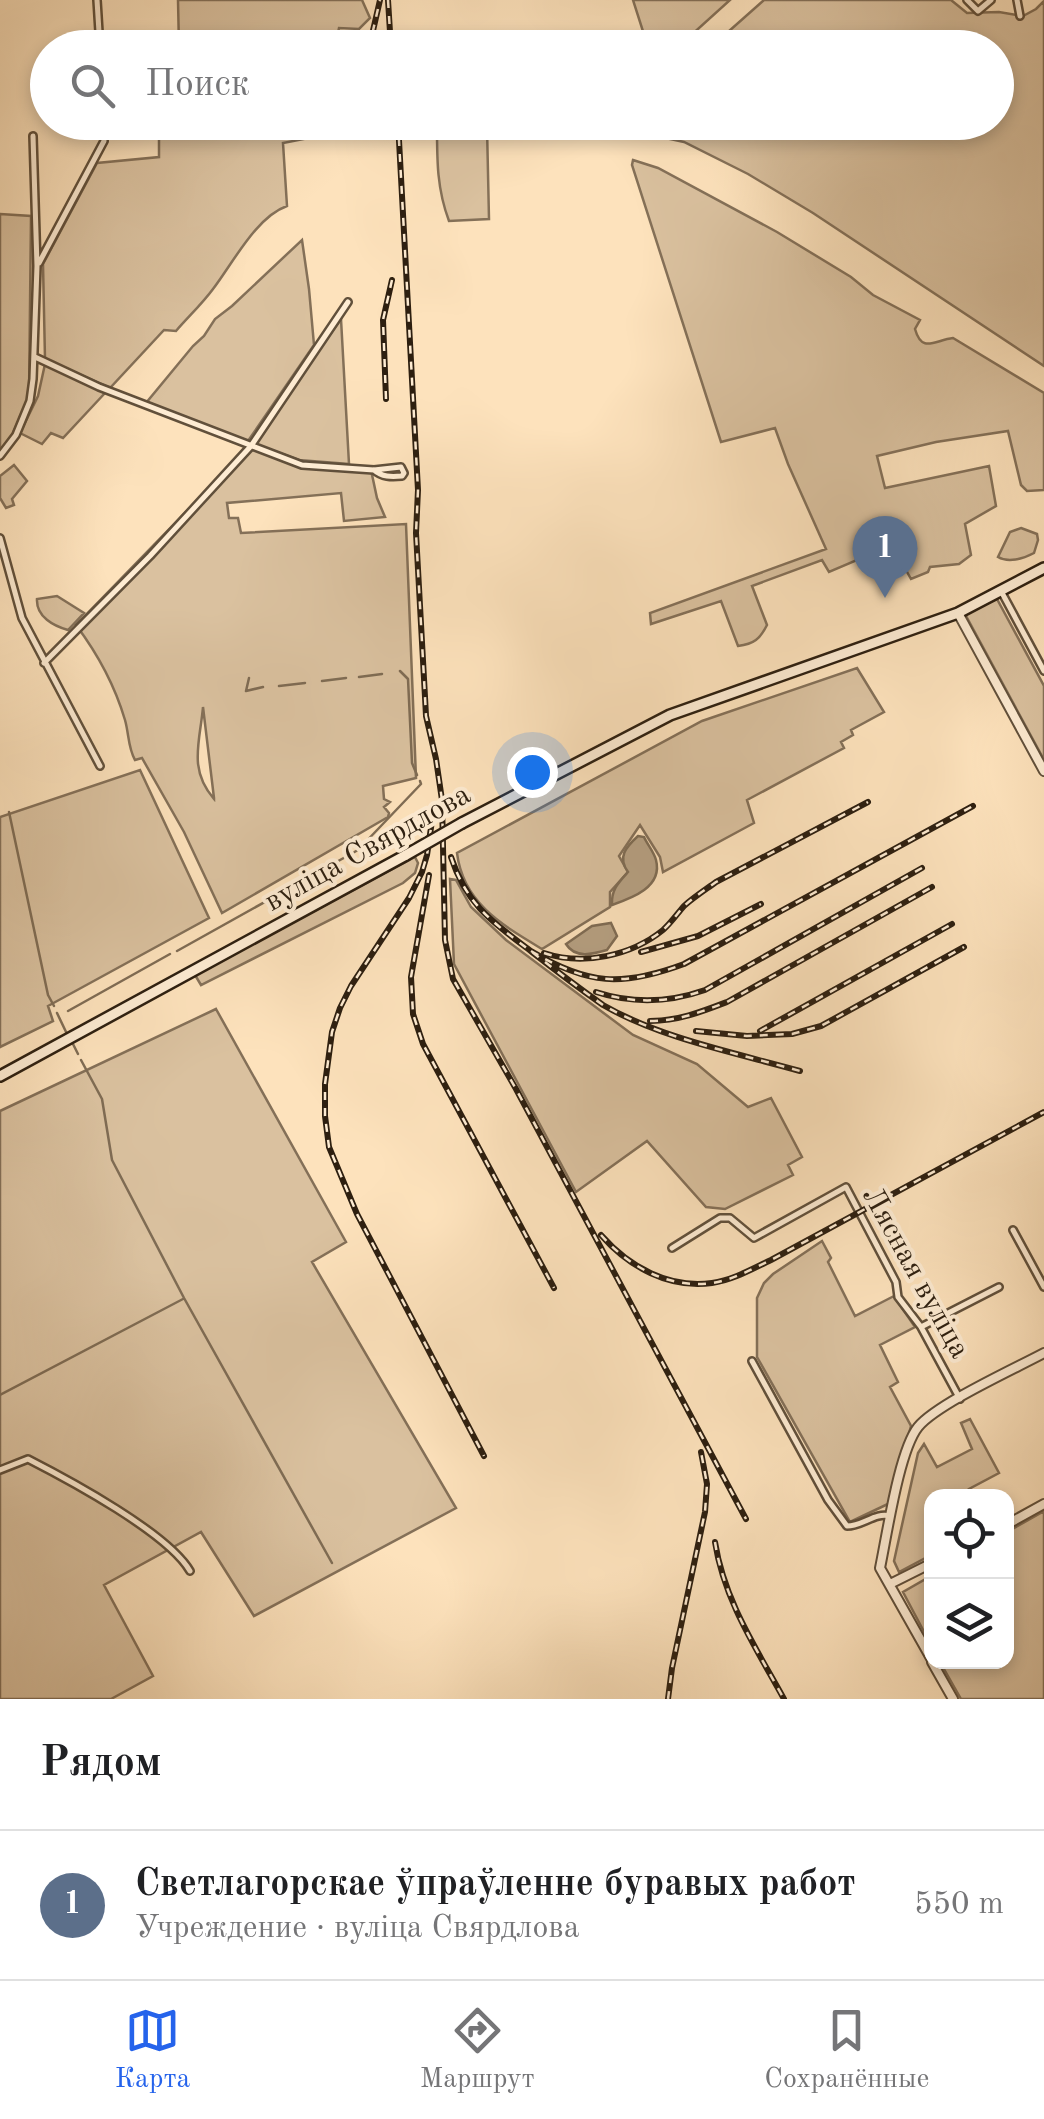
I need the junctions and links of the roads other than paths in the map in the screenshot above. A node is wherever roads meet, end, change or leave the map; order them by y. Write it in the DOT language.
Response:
graph roads {
  1 [pos="97,0"];
  2 [pos="967,0"];
  3 [pos="991,0"];
  4 [pos="1017,0"];
  5 [pos="1020,16"];
  6 [pos="99,30"];
  7 [pos="33,140"];
  8 [pos="104,140"];
  9 [pos="37,266"];
  10 [pos="348,302"];
  11 [pos="35,356"];
  12 [pos="251,446"];
  13 [pos="0,456"];
  14 [pos="374,470"];
  15 [pos="0,538"];
  16 [pos="1044,568"];
  17 [pos="1001,592"];
  18 [pos="958,613"];
  19 [pos="44,662"];
  20 [pos="1044,672"];
  21 [pos="100,766"];
  22 [pos="1044,772"];
  23 [pos="0,1076"];
  24 [pos="1013,1230"];
  25 [pos="672,1248"];
  26 [pos="1000,1287"];
  27 [pos="1044,1287"];
  28 [pos="921,1327"];
  29 [pos="1044,1352"];
  30 [pos="752,1361"];
  31 [pos="960,1398"];
  32 [pos="0,1470"];
  33 [pos="1044,1504"];
  34 [pos="891,1516"];
  35 [pos="1014,1520"];
  36 [pos="924,1567"];
  37 [pos="190,1571"];
  38 [pos="890,1584"];
  39 [pos="924,1646"];
  40 [pos="936,1669"];
  41 [pos="953,1699"];
  1 -- 6 [label="street"];
  2 -- 3 [label="street"];
  4 -- 5 [label="street"];
  7 -- 9 [label="street"];
  8 -- 9 [label="street"];
  9 -- 11 [label="street"];
  10 -- 12 [label="street"];
  11 -- 12 [label="street"];
  11 -- 13 [label="street"];
  12 -- 14 [label="street"];
  12 -- 19 [label="street"];
  14 -- 14 [label="street"];
  15 -- 19 [label="street"];
  16 -- 17 [label="main road, вуліца Свярдлова"];
  17 -- 18 [label="main road, вуліца Свярдлова"];
  17 -- 20 [label="street"];
  18 -- 22 [label="street"];
  18 -- 23 [label="main road, вуліца Свярдлова, bridge"];
  19 -- 21 [label="street"];
  24 -- 27 [label="street"];
  25 -- 28 [label="street, Лясная вуліца"];
  26 -- 28 [label="street"];
  28 -- 31 [label="street, Лясная вуліца"];
  29 -- 31 [label="street"];
  30 -- 34 [label="street"];
  31 -- 34 [label="street"];
  32 -- 37 [label="street"];
  33 -- 35 [label="street"];
  34 -- 38 [label="street"];
  36 -- 38 [label="street"];
  38 -- 39 [label="street"];
  40 -- 41 [label="street"];
}
